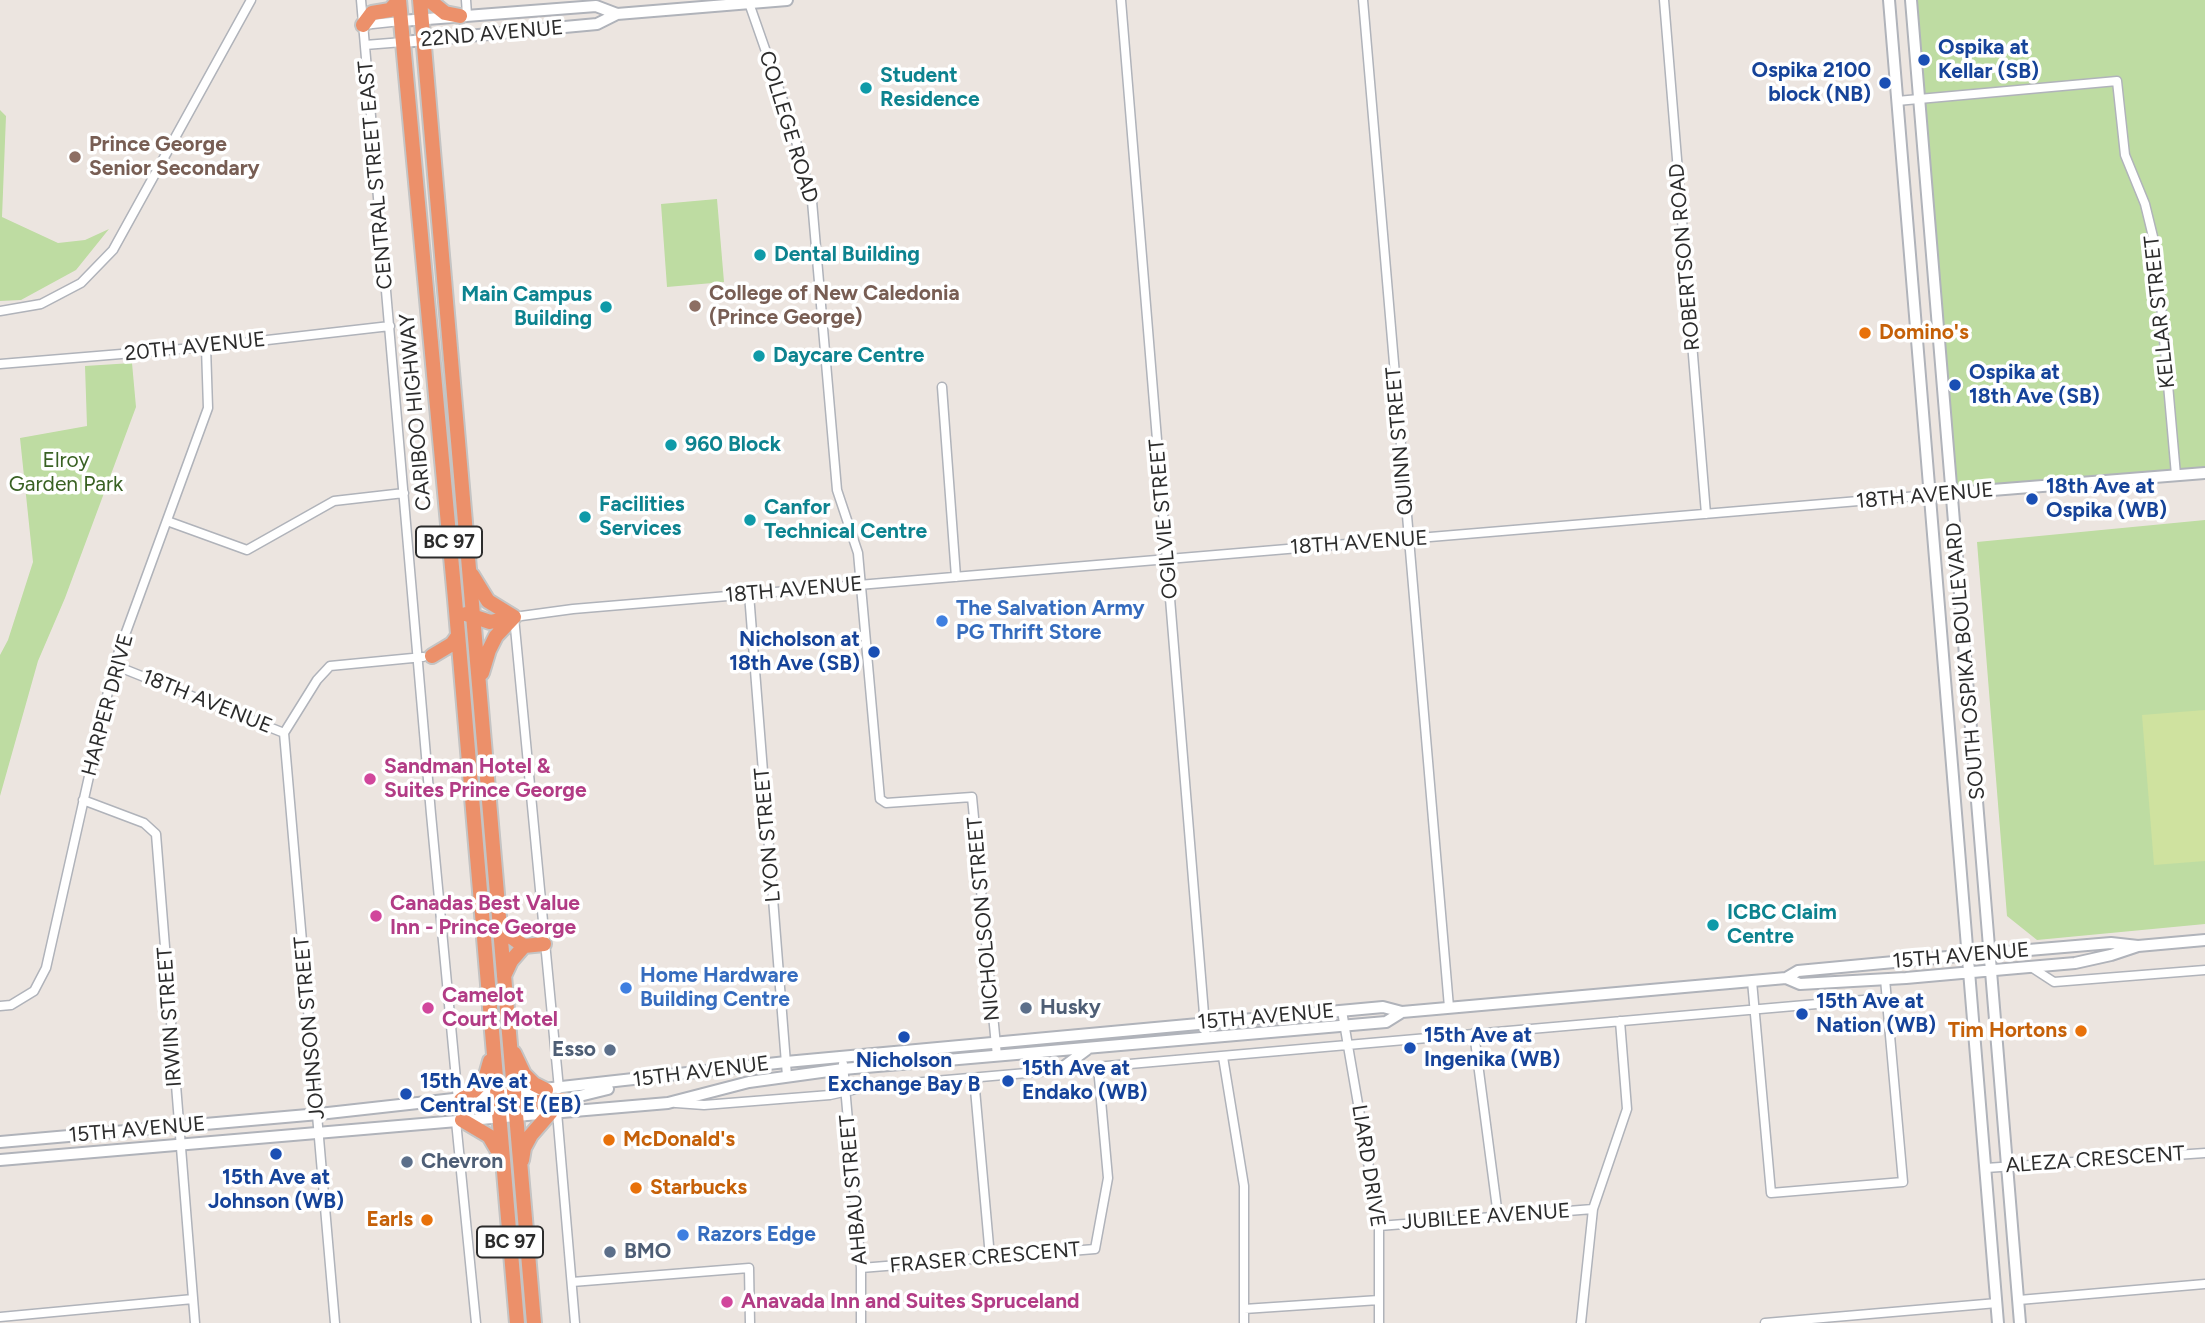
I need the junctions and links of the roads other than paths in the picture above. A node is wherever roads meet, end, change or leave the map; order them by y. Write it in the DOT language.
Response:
graph roads {
  1 [pos="251,0"];
  2 [pos="361,0"];
  3 [pos="399,0"];
  4 [pos="420,0"];
  5 [pos="429,0"];
  6 [pos="466,0"];
  7 [pos="787,0"];
  8 [pos="1121,0"];
  9 [pos="1363,0"];
  10 [pos="1664,0"];
  11 [pos="1889,0"];
  12 [pos="1911,0"];
  13 [pos="749,3"];
  14 [pos="617,14"];
  15 [pos="464,15"];
  16 [pos="423,19"];
  17 [pos="401,20"];
  18 [pos="363,25"];
  19 [pos="425,40"];
  20 [pos="403,42"];
  21 [pos="365,45"];
  22 [pos="1919,100"];
  23 [pos="1898,102"];
  24 [pos="0,311"];
  25 [pos="390,326"];
  26 [pos="205,347"];
  27 [pos="0,364"];
  28 [pos="942,387"];
  29 [pos="2205,472"];
  30 [pos="2176,475"];
  31 [pos="404,493"];
  32 [pos="1952,494"];
  33 [pos="1930,495"];
  34 [pos="1706,514"];
  35 [pos="167,521"];
  36 [pos="1409,539"];
  37 [pos="1167,559"];
  38 [pos="468,564"];
  39 [pos="956,577"];
  40 [pos="859,585"];
  41 [pos="749,594"];
  42 [pos="455,599"];
  43 [pos="514,617"];
  44 [pos="473,618"];
  45 [pos="457,637"];
  46 [pos="425,657"];
  47 [pos="114,665"];
  48 [pos="460,669"];
  49 [pos="479,688"];
  50 [pos="284,733"];
  51 [pos="83,800"];
  52 [pos="499,922"];
  53 [pos="2205,940"];
  54 [pos="544,944"];
  55 [pos="524,946"];
  56 [pos="2138,946"];
  57 [pos="1990,953"];
  58 [pos="1969,955"];
  59 [pos="2032,967"];
  60 [pos="2205,970"];
  61 [pos="1992,971"];
  62 [pos="1970,972"];
  63 [pos="504,977"];
  64 [pos="1786,978"];
  65 [pos="1885,979"];
  66 [pos="1752,981"];
  67 [pos="1886,998"];
  68 [pos="0,1006"];
  69 [pos="1449,1007"];
  70 [pos="1754,1009"];
  71 [pos="1342,1011"];
  72 [pos="1402,1012"];
  73 [pos="1620,1021"];
  74 [pos="1205,1023"];
  75 [pos="1345,1026"];
  76 [pos="1474,1034"];
  77 [pos="1206,1038"];
  78 [pos="509,1040"];
  79 [pos="492,1042"];
  80 [pos="995,1042"];
  81 [pos="1348,1046"];
  82 [pos="1089,1048"];
  83 [pos="996,1056"];
  84 [pos="1223,1056"];
  85 [pos="842,1057"];
  86 [pos="786,1062"];
  87 [pos="1098,1067"];
  88 [pos="843,1069"];
  89 [pos="1058,1071"];
  90 [pos="787,1076"];
  91 [pos="974,1078"];
  92 [pos="845,1091"];
  93 [pos="497,1096"];
  94 [pos="459,1100"];
  95 [pos="555,1101"];
  96 [pos="668,1103"];
  97 [pos="514,1104"];
  98 [pos="317,1115"];
  99 [pos="499,1116"];
  100 [pos="459,1120"];
  101 [pos="178,1127"];
  102 [pos="319,1132"];
  103 [pos="0,1142"];
  104 [pos="180,1144"];
  105 [pos="2205,1153"];
  106 [pos="0,1160"];
  107 [pos="503,1162"];
  108 [pos="2008,1166"];
  109 [pos="1986,1168"];
  110 [pos="520,1172"];
  111 [pos="1593,1209"];
  112 [pos="1498,1216"];
  113 [pos="1380,1226"];
  114 [pos="990,1257"];
  115 [pos="861,1268"];
  116 [pos="572,1282"];
  117 [pos="2205,1284"];
  118 [pos="514,1297"];
  119 [pos="193,1299"];
  120 [pos="1379,1300"];
  121 [pos="2019,1300"];
  122 [pos="1997,1303"];
  123 [pos="1244,1309"];
  124 [pos="0,1317"];
  125 [pos="195,1323"];
  126 [pos="335,1323"];
  127 [pos="476,1323"];
  128 [pos="505,1323"];
  129 [pos="516,1323"];
  130 [pos="534,1323"];
  131 [pos="575,1323"];
  132 [pos="750,1323"];
  133 [pos="862,1323"];
  134 [pos="1244,1323"];
  135 [pos="1379,1323"];
  136 [pos="1581,1323"];
  137 [pos="1765,1323"];
  138 [pos="1998,1323"];
  139 [pos="2020,1323"];
  1 -- 24 [label="street"];
  2 -- 18 [label="street, CENTRAL STREET EAST"];
  3 -- 17 [label="highway, CARIBOO HIGHWAY / BC 97"];
  3 -- 18 [label="highway"];
  4 -- 16 [label="highway, CARIBOO HIGHWAY / BC 97"];
  5 -- 15 [label="highway"];
  6 -- 15 [label="street"];
  7 -- 13 [label="main road, 22ND AVENUE"];
  8 -- 37 [label="street, OGILVIE STREET"];
  9 -- 36 [label="street, QUINN STREET"];
  10 -- 34 [label="street, ROBERTSON ROAD"];
  11 -- 23 [label="main road, SOUTH OSPIKA BOULEVARD"];
  12 -- 22 [label="main road, SOUTH OSPIKA BOULEVARD"];
  13 -- 14 [label="main road, 22ND AVENUE"];
  13 -- 40 [label="street, COLLEGE ROAD"];
  14 -- 15 [label="main road, 22ND AVENUE"];
  14 -- 19 [label="main road, 22ND AVENUE"];
  15 -- 16 [label="main road, 22ND AVENUE"];
  16 -- 17 [label="main road, 22ND AVENUE"];
  16 -- 19 [label="highway, CARIBOO HIGHWAY / BC 97"];
  17 -- 18 [label="street, 22ND AVENUE"];
  17 -- 20 [label="highway, CARIBOO HIGHWAY / BC 97"];
  18 -- 21 [label="street, CENTRAL STREET EAST"];
  19 -- 20 [label="main road, 22ND AVENUE"];
  19 -- 38 [label="highway, CARIBOO HIGHWAY / BC 97"];
  20 -- 21 [label="street, 22ND AVENUE"];
  20 -- 42 [label="highway, CARIBOO HIGHWAY / BC 97"];
  21 -- 25 [label="street, CENTRAL STREET EAST"];
  22 -- 23 [label="street, KELLAR STREET"];
  22 -- 30 [label="street, KELLAR STREET"];
  22 -- 32 [label="main road, SOUTH OSPIKA BOULEVARD"];
  23 -- 33 [label="main road, SOUTH OSPIKA BOULEVARD"];
  25 -- 26 [label="street, 20TH AVENUE"];
  25 -- 31 [label="street, CENTRAL STREET EAST"];
  26 -- 27 [label="street, 20TH AVENUE"];
  26 -- 35 [label="street, HARPER DRIVE"];
  28 -- 39 [label="street"];
  29 -- 30 [label="main road, 18TH AVENUE"];
  30 -- 32 [label="main road, 18TH AVENUE"];
  31 -- 35 [label="street"];
  31 -- 46 [label="street, CENTRAL STREET EAST"];
  32 -- 33 [label="main road, 18TH AVENUE"];
  32 -- 57 [label="main road, SOUTH OSPIKA BOULEVARD"];
  33 -- 34 [label="street, 18TH AVENUE"];
  33 -- 58 [label="main road, SOUTH OSPIKA BOULEVARD"];
  34 -- 36 [label="street, 18TH AVENUE"];
  35 -- 47 [label="street, HARPER DRIVE"];
  36 -- 37 [label="street, 18TH AVENUE"];
  36 -- 69 [label="street, QUINN STREET"];
  37 -- 39 [label="street, 18TH AVENUE"];
  37 -- 74 [label="street, OGILVIE STREET"];
  38 -- 43 [label="highway"];
  38 -- 44 [label="highway, CARIBOO HIGHWAY / BC 97"];
  39 -- 40 [label="street, 18TH AVENUE"];
  40 -- 41 [label="street, 18TH AVENUE"];
  40 -- 80 [label="street, NICHOLSON STREET"];
  41 -- 43 [label="street, 18TH AVENUE"];
  41 -- 86 [label="street, LYON STREET"];
  42 -- 44 [label="highway"];
  42 -- 45 [label="highway, CARIBOO HIGHWAY / BC 97"];
  43 -- 44 [label="highway"];
  43 -- 49 [label="highway"];
  43 -- 54 [label="street"];
  44 -- 49 [label="highway, CARIBOO HIGHWAY / BC 97"];
  45 -- 46 [label="highway"];
  45 -- 48 [label="highway, CARIBOO HIGHWAY / BC 97"];
  46 -- 48 [label="highway"];
  46 -- 50 [label="street, 18TH AVENUE"];
  46 -- 94 [label="street, CENTRAL STREET EAST"];
  47 -- 50 [label="street, 18TH AVENUE"];
  47 -- 51 [label="street, HARPER DRIVE"];
  48 -- 79 [label="highway, CARIBOO HIGHWAY / BC 97"];
  49 -- 52 [label="highway, CARIBOO HIGHWAY / BC 97"];
  50 -- 98 [label="street, JOHNSON STREET"];
  51 -- 68 [label="street, HARPER DRIVE"];
  51 -- 101 [label="street, IRWIN STREET"];
  52 -- 55 [label="highway"];
  52 -- 63 [label="highway, CARIBOO HIGHWAY / BC 97"];
  53 -- 56 [label="main road, 15TH AVENUE"];
  54 -- 55 [label="highway"];
  54 -- 95 [label="street"];
  55 -- 63 [label="highway"];
  56 -- 57 [label="main road, 15TH AVENUE"];
  56 -- 59 [label="main road, 15TH AVENUE"];
  57 -- 58 [label="main road, 15TH AVENUE"];
  57 -- 61 [label="main road, SOUTH OSPIKA BOULEVARD"];
  58 -- 62 [label="main road, SOUTH OSPIKA BOULEVARD"];
  58 -- 64 [label="main road, 15TH AVENUE"];
  59 -- 60 [label="street, 15TH AVENUE"];
  59 -- 61 [label="main road, 15TH AVENUE"];
  61 -- 62 [label="main road, 15TH AVENUE"];
  61 -- 108 [label="main road, SOUTH OSPIKA BOULEVARD"];
  62 -- 65 [label="main road, 15TH AVENUE"];
  62 -- 109 [label="main road, SOUTH OSPIKA BOULEVARD"];
  63 -- 78 [label="highway, CARIBOO HIGHWAY / BC 97"];
  64 -- 65 [label="main road, 15TH AVENUE"];
  64 -- 66 [label="main road, 15TH AVENUE"];
  65 -- 67 [label="street"];
  66 -- 69 [label="main road, 15TH AVENUE"];
  66 -- 70 [label="street"];
  67 -- 70 [label="street, 15TH AVENUE"];
  67 -- 70 [label="street"];
  69 -- 72 [label="main road, 15TH AVENUE"];
  70 -- 73 [label="street, 15TH AVENUE"];
  71 -- 72 [label="main road, 15TH AVENUE"];
  71 -- 74 [label="main road, 15TH AVENUE"];
  71 -- 75 [label="street, LIARD DRIVE"];
  72 -- 75 [label="main road, 15TH AVENUE"];
  73 -- 76 [label="street, 15TH AVENUE"];
  73 -- 111 [label="street"];
  74 -- 77 [label="street, OGILVIE STREET"];
  74 -- 80 [label="main road, 15TH AVENUE"];
  75 -- 77 [label="main road, 15TH AVENUE"];
  75 -- 81 [label="street, LIARD DRIVE"];
  76 -- 81 [label="street, 15TH AVENUE"];
  76 -- 112 [label="street"];
  77 -- 82 [label="main road, 15TH AVENUE"];
  78 -- 95 [label="highway"];
  78 -- 97 [label="highway, CARIBOO HIGHWAY / BC 97"];
  79 -- 93 [label="highway, CARIBOO HIGHWAY / BC 97"];
  79 -- 94 [label="highway"];
  80 -- 83 [label="street, NICHOLSON STREET"];
  80 -- 85 [label="main road, 15TH AVENUE"];
  81 -- 84 [label="street, 15TH AVENUE"];
  81 -- 113 [label="street, LIARD DRIVE"];
  82 -- 83 [label="main road, 15TH AVENUE"];
  82 -- 89 [label="main road"];
  83 -- 88 [label="main road, 15TH AVENUE"];
  84 -- 87 [label="street, 15TH AVENUE"];
  84 -- 123 [label="street"];
  85 -- 86 [label="main road, 15TH AVENUE"];
  85 -- 88 [label="street, AHBAU STREET"];
  86 -- 90 [label="street, LYON STREET"];
  86 -- 95 [label="main road, 15TH AVENUE"];
  87 -- 89 [label="street, 15TH AVENUE"];
  87 -- 114 [label="street, FRASER CRESCENT"];
  88 -- 90 [label="main road, 15TH AVENUE"];
  88 -- 92 [label="street, AHBAU STREET"];
  89 -- 91 [label="street, 15TH AVENUE"];
  90 -- 96 [label="main road, 15TH AVENUE"];
  91 -- 92 [label="street, 15TH AVENUE"];
  91 -- 114 [label="street"];
  92 -- 96 [label="street, 15TH AVENUE"];
  92 -- 115 [label="street, AHBAU STREET"];
  93 -- 94 [label="main road, 15TH AVENUE"];
  93 -- 97 [label="main road, 15TH AVENUE"];
  93 -- 99 [label="highway, CARIBOO HIGHWAY / BC 97"];
  94 -- 98 [label="main road, 15TH AVENUE"];
  95 -- 96 [label="main road, 15TH AVENUE"];
  95 -- 97 [label="highway"];
  95 -- 110 [label="highway"];
  95 -- 116 [label="street"];
  97 -- 99 [label="highway"];
  97 -- 110 [label="highway, CARIBOO HIGHWAY / BC 97"];
  98 -- 101 [label="main road, 15TH AVENUE"];
  98 -- 102 [label="street, JOHNSON STREET"];
  99 -- 100 [label="main road, 15TH AVENUE"];
  99 -- 107 [label="highway, CARIBOO HIGHWAY / BC 97"];
  100 -- 102 [label="main road, 15TH AVENUE"];
  100 -- 107 [label="highway"];
  100 -- 127 [label="street"];
  101 -- 103 [label="main road, 15TH AVENUE"];
  101 -- 104 [label="street, IRWIN STREET"];
  102 -- 104 [label="main road, 15TH AVENUE"];
  102 -- 126 [label="street, JOHNSON STREET"];
  104 -- 106 [label="main road, 15TH AVENUE"];
  104 -- 119 [label="street, IRWIN STREET"];
  105 -- 108 [label="street, ALEZA CRESCENT"];
  107 -- 118 [label="highway, CARIBOO HIGHWAY / BC 97"];
  108 -- 109 [label="street, ALEZA CRESCENT"];
  108 -- 121 [label="main road, SOUTH OSPIKA BOULEVARD"];
  109 -- 122 [label="main road, SOUTH OSPIKA BOULEVARD"];
  110 -- 130 [label="highway, CARIBOO HIGHWAY / BC 97"];
  111 -- 112 [label="street, JUBILEE AVENUE"];
  111 -- 136 [label="street"];
  112 -- 113 [label="street, JUBILEE AVENUE"];
  113 -- 120 [label="street, LIARD DRIVE"];
  114 -- 115 [label="street, FRASER CRESCENT"];
  115 -- 133 [label="street, AHBAU STREET"];
  116 -- 131 [label="street"];
  116 -- 132 [label="street"];
  117 -- 121 [label="street"];
  118 -- 128 [label="highway"];
  118 -- 129 [label="highway, CARIBOO HIGHWAY / BC 97"];
  119 -- 124 [label="street"];
  119 -- 125 [label="street, IRWIN STREET"];
  120 -- 123 [label="street"];
  120 -- 135 [label="street, LIARD DRIVE"];
  121 -- 139 [label="main road, SOUTH OSPIKA BOULEVARD"];
  122 -- 137 [label="street"];
  122 -- 138 [label="main road, SOUTH OSPIKA BOULEVARD"];
  123 -- 134 [label="street"];
}
